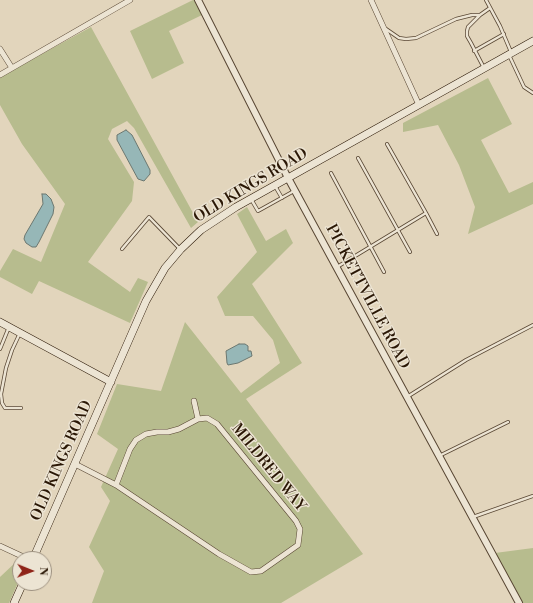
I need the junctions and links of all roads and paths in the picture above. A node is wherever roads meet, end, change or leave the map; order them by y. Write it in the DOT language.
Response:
graph roads {
  1 [pos="130,0"];
  2 [pos="198,0"];
  3 [pos="371,0"];
  4 [pos="486,0"];
  5 [pos="490,8"];
  6 [pos="480,15"];
  7 [pos="383,27"];
  8 [pos="504,34"];
  9 [pos="533,41"];
  10 [pos="0,49"];
  11 [pos="474,51"];
  12 [pos="510,54"];
  13 [pos="12,68"];
  14 [pos="484,69"];
  15 [pos="0,75"];
  16 [pos="533,93"];
  17 [pos="419,105"];
  18 [pos="387,144"];
  19 [pos="358,158"];
  20 [pos="331,173"];
  21 [pos="288,178"];
  22 [pos="275,186"];
  23 [pos="295,190"];
  24 [pos="282,198"];
  25 [pos="251,199"];
  26 [pos="426,214"];
  27 [pos="398,230"];
  28 [pos="438,234"];
  29 [pos="370,247"];
  30 [pos="122,249"];
  31 [pos="180,249"];
  32 [pos="410,252"];
  33 [pos="336,267"];
  34 [pos="384,272"];
  35 [pos="0,322"];
  36 [pos="533,324"];
  37 [pos="9,327"];
  38 [pos="20,333"];
  39 [pos="0,349"];
  40 [pos="111,382"];
  41 [pos="406,397"];
  42 [pos="194,400"];
  43 [pos="21,408"];
  44 [pos="198,419"];
  45 [pos="508,422"];
  46 [pos="439,456"];
  47 [pos="75,464"];
  48 [pos="116,485"];
  49 [pos="533,496"];
  50 [pos="472,518"];
  51 [pos="0,546"];
  52 [pos="37,551"];
  53 [pos="12,552"];
  54 [pos="19,591"];
  55 [pos="14,603"];
  56 [pos="519,603"];
  1 -- 13 [label="street"];
  2 -- 21 [label="street, PICKETTVILLE ROAD"];
  3 -- 7 [label="street"];
  4 -- 5 [label="lane"];
  5 -- 6 [label="lane"];
  5 -- 8 [label="lane"];
  6 -- 7 [label="lane"];
  6 -- 11 [label="lane"];
  7 -- 17 [label="street"];
  8 -- 11 [label="lane"];
  8 -- 12 [label="lane"];
  9 -- 12 [label="main road, OLD KINGS ROAD"];
  10 -- 13 [label="street"];
  11 -- 14 [label="lane"];
  12 -- 14 [label="main road, OLD KINGS ROAD"];
  12 -- 16 [label="lane"];
  13 -- 15 [label="street"];
  14 -- 17 [label="main road, OLD KINGS ROAD"];
  17 -- 21 [label="main road, OLD KINGS ROAD"];
  18 -- 26 [label="lane"];
  19 -- 27 [label="lane"];
  20 -- 29 [label="lane"];
  21 -- 22 [label="main road, OLD KINGS ROAD"];
  21 -- 23 [label="street, PICKETTVILLE ROAD"];
  22 -- 24 [label="lane"];
  22 -- 25 [label="main road, OLD KINGS ROAD"];
  23 -- 24 [label="lane"];
  23 -- 33 [label="street, PICKETTVILLE ROAD"];
  24 -- 25 [label="lane"];
  25 -- 31 [label="main road, OLD KINGS ROAD"];
  26 -- 27 [label="lane"];
  26 -- 28 [label="lane"];
  27 -- 29 [label="lane"];
  27 -- 32 [label="lane"];
  29 -- 33 [label="lane"];
  29 -- 34 [label="lane"];
  30 -- 31 [label="lane"];
  31 -- 40 [label="main road, OLD KINGS ROAD"];
  33 -- 41 [label="street, PICKETTVILLE ROAD"];
  35 -- 37 [label="main road"];
  36 -- 41 [label="lane"];
  37 -- 38 [label="main road"];
  37 -- 39 [label="lane"];
  38 -- 40 [label="main road"];
  38 -- 43 [label="lane"];
  40 -- 47 [label="main road, OLD KINGS ROAD"];
  41 -- 46 [label="street, PICKETTVILLE ROAD"];
  42 -- 44 [label="street"];
  44 -- 48 [label="street"];
  44 -- 48 [label="street, MILDRED WAY"];
  45 -- 46 [label="lane"];
  46 -- 50 [label="street, PICKETTVILLE ROAD"];
  47 -- 48 [label="street, MILDRED WAY"];
  47 -- 52 [label="main road, OLD KINGS ROAD"];
  49 -- 50 [label="lane"];
  50 -- 56 [label="street, PICKETTVILLE ROAD"];
  51 -- 53 [label="street"];
  54 -- 55 [label="main road"];
}
